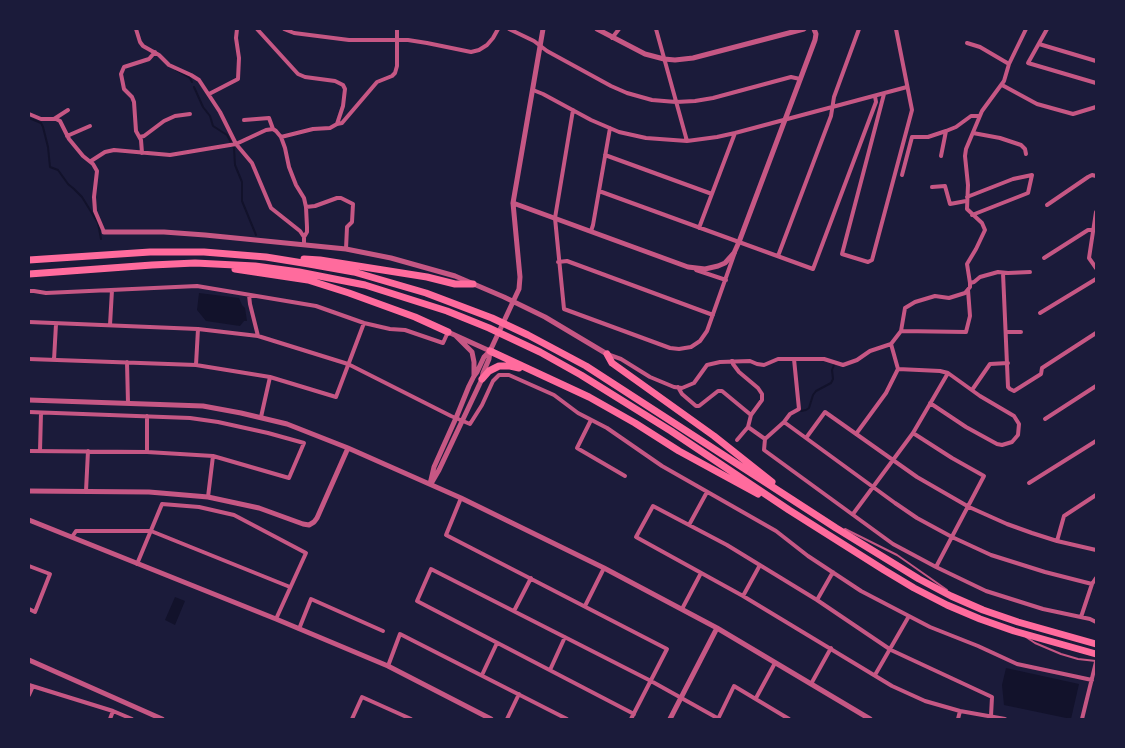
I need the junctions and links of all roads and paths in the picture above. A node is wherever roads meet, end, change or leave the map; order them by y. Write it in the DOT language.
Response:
graph roads {
  1 [pos="136,29"];
  2 [pos="237,29"];
  3 [pos="257,29"];
  4 [pos="284,29"];
  5 [pos="397,29"];
  6 [pos="498,29"];
  7 [pos="509,29"];
  8 [pos="543,29"];
  9 [pos="597,29"];
  10 [pos="619,29"];
  11 [pos="656,29"];
  12 [pos="804,29"];
  13 [pos="814,29"];
  14 [pos="859,29"];
  15 [pos="896,29"];
  16 [pos="1026,29"];
  17 [pos="1047,29"];
  18 [pos="784,32"];
  19 [pos="612,38"];
  20 [pos="397,39"];
  21 [pos="967,43"];
  22 [pos="1039,44"];
  23 [pos="540,46"];
  24 [pos="155,52"];
  25 [pos="664,59"];
  26 [pos="1096,61"];
  27 [pos="1009,64"];
  28 [pos="800,79"];
  29 [pos="1096,83"];
  30 [pos="1002,85"];
  31 [pos="907,87"];
  32 [pos="533,90"];
  33 [pos="209,94"];
  34 [pos="884,94"];
  35 [pos="875,96"];
  36 [pos="676,102"];
  37 [pos="1096,106"];
  38 [pos="832,107"];
  39 [pos="68,110"];
  40 [pos="573,110"];
  41 [pos="29,114"];
  42 [pos="190,114"];
  43 [pos="979,116"];
  44 [pos="54,119"];
  45 [pos="244,120"];
  46 [pos="785,120"];
  47 [pos="337,124"];
  48 [pos="90,126"];
  49 [pos="610,128"];
  50 [pos="273,129"];
  51 [pos="946,131"];
  52 [pos="735,133"];
  53 [pos="973,133"];
  54 [pos="67,136"];
  55 [pos="140,137"];
  56 [pos="282,138"];
  57 [pos="686,141"];
  58 [pos="234,145"];
  59 [pos="1027,152"];
  60 [pos="142,153"];
  61 [pos="605,155"];
  62 [pos="941,156"];
  63 [pos="91,161"];
  64 [pos="902,175"];
  65 [pos="1096,176"];
  66 [pos="932,187"];
  67 [pos="599,191"];
  68 [pos="712,194"];
  69 [pos="966,199"];
  70 [pos="513,203"];
  71 [pos="1047,205"];
  72 [pos="306,206"];
  73 [pos="1096,212"];
  74 [pos="972,214"];
  75 [pos="555,218"];
  76 [pos="700,228"];
  77 [pos="1093,230"];
  78 [pos="591,231"];
  79 [pos="104,232"];
  80 [pos="304,237"];
  81 [pos="739,242"];
  82 [pos="304,244"];
  83 [pos="737,248"];
  84 [pos="346,249"];
  85 [pos="778,256"];
  86 [pos="266,257"];
  87 [pos="1044,258"];
  88 [pos="29,260"];
  89 [pos="558,262"];
  90 [pos="195,263"];
  91 [pos="688,267"];
  92 [pos="1096,268"];
  93 [pos="1030,272"];
  94 [pos="1003,273"];
  95 [pos="29,274"];
  96 [pos="1096,278"];
  97 [pos="726,280"];
  98 [pos="970,283"];
  99 [pos="473,284"];
  100 [pos="112,290"];
  101 [pos="968,290"];
  102 [pos="29,291"];
  103 [pos="249,295"];
  104 [pos="513,302"];
  105 [pos="1040,313"];
  106 [pos="713,315"];
  107 [pos="29,322"];
  108 [pos="364,323"];
  109 [pos="56,324"];
  110 [pos="110,325"];
  111 [pos="198,329"];
  112 [pos="900,331"];
  113 [pos="448,332"];
  114 [pos="1006,332"];
  115 [pos="1021,332"];
  116 [pos="1096,333"];
  117 [pos="258,336"];
  118 [pos="456,336"];
  119 [pos="891,344"];
  120 [pos="491,349"];
  121 [pos="607,354"];
  122 [pos="29,358"];
  123 [pos="794,359"];
  124 [pos="54,360"];
  125 [pos="732,361"];
  126 [pos="127,362"];
  127 [pos="1008,363"];
  128 [pos="348,364"];
  129 [pos="196,365"];
  130 [pos="898,369"];
  131 [pos="948,373"];
  132 [pos="538,374"];
  133 [pos="474,376"];
  134 [pos="270,377"];
  135 [pos="482,379"];
  136 [pos="1096,386"];
  137 [pos="678,387"];
  138 [pos="972,390"];
  139 [pos="29,400"];
  140 [pos="128,403"];
  141 [pos="930,403"];
  142 [pos="29,412"];
  143 [pos="41,413"];
  144 [pos="751,415"];
  145 [pos="147,416"];
  146 [pos="261,417"];
  147 [pos="459,419"];
  148 [pos="1045,419"];
  149 [pos="591,420"];
  150 [pos="784,422"];
  151 [pos="748,426"];
  152 [pos="913,433"];
  153 [pos="856,434"];
  154 [pos="806,438"];
  155 [pos="765,439"];
  156 [pos="737,440"];
  157 [pos="1096,441"];
  158 [pos="348,448"];
  159 [pos="29,451"];
  160 [pos="40,451"];
  161 [pos="88,451"];
  162 [pos="147,452"];
  163 [pos="213,456"];
  164 [pos="893,460"];
  165 [pos="625,476"];
  166 [pos="1029,483"];
  167 [pos="430,484"];
  168 [pos="872,487"];
  169 [pos="29,491"];
  170 [pos="86,491"];
  171 [pos="707,492"];
  172 [pos="1096,495"];
  173 [pos="208,497"];
  174 [pos="461,498"];
  175 [pos="798,504"];
  176 [pos="969,507"];
  177 [pos="789,510"];
  178 [pos="853,514"];
  179 [pos="29,520"];
  180 [pos="689,525"];
  181 [pos="151,531"];
  182 [pos="72,537"];
  183 [pos="952,537"];
  184 [pos="1057,541"];
  185 [pos="1096,550"];
  186 [pos="137,564"];
  187 [pos="760,565"];
  188 [pos="29,566"];
  189 [pos="936,567"];
  190 [pos="604,568"];
  191 [pos="833,572"];
  192 [pos="701,573"];
  193 [pos="531,578"];
  194 [pos="1096,578"];
  195 [pos="1092,584"];
  196 [pos="290,587"];
  197 [pos="743,596"];
  198 [pos="817,600"];
  199 [pos="585,606"];
  200 [pos="682,608"];
  201 [pos="29,609"];
  202 [pos="514,611"];
  203 [pos="910,616"];
  204 [pos="1081,617"];
  205 [pos="276,619"];
  206 [pos="1096,622"];
  207 [pos="717,628"];
  208 [pos="299,629"];
  209 [pos="383,631"];
  210 [pos="1018,632"];
  211 [pos="565,637"];
  212 [pos="497,643"];
  213 [pos="1096,644"];
  214 [pos="831,648"];
  215 [pos="891,650"];
  216 [pos="1096,654"];
  217 [pos="29,660"];
  218 [pos="1096,662"];
  219 [pos="775,663"];
  220 [pos="388,666"];
  221 [pos="550,670"];
  222 [pos="482,675"];
  223 [pos="875,676"];
  224 [pos="1093,677"];
  225 [pos="651,681"];
  226 [pos="811,684"];
  227 [pos="31,686"];
  228 [pos="519,694"];
  229 [pos="29,696"];
  230 [pos="682,698"];
  231 [pos="756,698"];
  232 [pos="113,711"];
  233 [pos="960,711"];
  234 [pos="634,714"];
  235 [pos="991,716"];
  236 [pos="110,719"];
  237 [pos="132,719"];
  238 [pos="162,719"];
  239 [pos="352,719"];
  240 [pos="411,719"];
  241 [pos="492,719"];
  242 [pos="507,719"];
  243 [pos="567,719"];
  244 [pos="631,719"];
  245 [pos="670,719"];
  246 [pos="718,719"];
  247 [pos="789,719"];
  248 [pos="870,719"];
  249 [pos="958,719"];
  250 [pos="1005,719"];
  251 [pos="1082,719"];
  1 -- 24 [label="street"];
  2 -- 33 [label="street"];
  3 -- 47 [label="street"];
  4 -- 20 [label="street"];
  5 -- 20 [label="street"];
  6 -- 20 [label="street"];
  7 -- 23 [label="street"];
  8 -- 23 [label="street"];
  9 -- 19 [label="street"];
  10 -- 19 [label="street"];
  11 -- 25 [label="street"];
  12 -- 18 [label="street"];
  13 -- 28 [label="street"];
  14 -- 38 [label="street"];
  15 -- 31 [label="street"];
  16 -- 27 [label="street"];
  17 -- 22 [label="street"];
  18 -- 25 [label="street"];
  19 -- 25 [label="street"];
  20 -- 47 [label="street"];
  21 -- 27 [label="street"];
  22 -- 26 [label="street"];
  22 -- 29 [label="street"];
  23 -- 32 [label="street"];
  23 -- 36 [label="street"];
  24 -- 33 [label="street"];
  24 -- 55 [label="street"];
  25 -- 36 [label="street"];
  27 -- 30 [label="street"];
  28 -- 36 [label="street"];
  28 -- 46 [label="street"];
  30 -- 37 [label="street"];
  30 -- 43 [label="street"];
  31 -- 34 [label="street"];
  31 -- 34 [label="street"];
  32 -- 40 [label="street"];
  32 -- 70 [label="street"];
  33 -- 58 [label="street"];
  34 -- 35 [label="street"];
  35 -- 38 [label="street"];
  35 -- 85 [label="street"];
  36 -- 57 [label="street"];
  38 -- 46 [label="street"];
  38 -- 85 [label="street"];
  39 -- 44 [label="street"];
  40 -- 49 [label="street"];
  40 -- 75 [label="street"];
  41 -- 44 [label="street"];
  42 -- 55 [label="street"];
  43 -- 51 [label="street"];
  43 -- 53 [label="street"];
  44 -- 54 [label="street"];
  45 -- 50 [label="street"];
  46 -- 52 [label="street"];
  46 -- 81 [label="street"];
  47 -- 56 [label="street"];
  48 -- 54 [label="street"];
  49 -- 57 [label="street"];
  49 -- 61 [label="street"];
  50 -- 56 [label="street"];
  50 -- 58 [label="street"];
  51 -- 62 [label="street"];
  51 -- 64 [label="street"];
  52 -- 57 [label="street"];
  52 -- 68 [label="street"];
  53 -- 59 [label="street"];
  53 -- 69 [label="street"];
  54 -- 63 [label="street"];
  55 -- 60 [label="street"];
  56 -- 72 [label="street"];
  58 -- 60 [label="street"];
  58 -- 80 [label="street"];
  60 -- 63 [label="street"];
  61 -- 67 [label="street"];
  61 -- 68 [label="street"];
  63 -- 79 [label="street"];
  65 -- 71 [label="street"];
  66 -- 69 [label="street"];
  67 -- 76 [label="street"];
  67 -- 78 [label="street"];
  68 -- 76 [label="street"];
  69 -- 74 [label="street"];
  69 -- 74 [label="street"];
  70 -- 75 [label="street"];
  70 -- 104 [label="street"];
  72 -- 80 [label="street"];
  72 -- 84 [label="street"];
  73 -- 77 [label="street"];
  74 -- 98 [label="street"];
  75 -- 78 [label="street"];
  75 -- 89 [label="street"];
  76 -- 81 [label="street"];
  77 -- 87 [label="street"];
  77 -- 92 [label="street"];
  78 -- 91 [label="street"];
  79 -- 82 [label="street"];
  80 -- 82 [label="street"];
  81 -- 83 [label="street"];
  81 -- 85 [label="street"];
  82 -- 84 [label="street"];
  83 -- 91 [label="street"];
  83 -- 97 [label="street"];
  84 -- 99 [label="street"];
  86 -- 88 [label="highway"];
  86 -- 99 [label="highway"];
  86 -- 175 [label="highway"];
  89 -- 106 [label="street"];
  89 -- 106 [label="street"];
  90 -- 95 [label="highway"];
  90 -- 113 [label="highway"];
  90 -- 177 [label="highway"];
  91 -- 97 [label="street"];
  93 -- 94 [label="street"];
  94 -- 98 [label="street"];
  94 -- 114 [label="street"];
  96 -- 105 [label="street"];
  97 -- 106 [label="street"];
  98 -- 101 [label="street"];
  99 -- 104 [label="street"];
  100 -- 102 [label="street"];
  100 -- 103 [label="street"];
  100 -- 110 [label="street"];
  101 -- 112 [label="street"];
  101 -- 112 [label="street"];
  103 -- 108 [label="street"];
  103 -- 117 [label="street"];
  104 -- 120 [label="street"];
  104 -- 121 [label="street"];
  107 -- 109 [label="street"];
  108 -- 113 [label="street"];
  108 -- 128 [label="street"];
  109 -- 110 [label="street"];
  109 -- 124 [label="street"];
  110 -- 111 [label="street"];
  111 -- 117 [label="street"];
  111 -- 129 [label="street"];
  112 -- 119 [label="street"];
  113 -- 118 [label="street"];
  114 -- 115 [label="street"];
  114 -- 127 [label="street"];
  116 -- 127 [label="street"];
  117 -- 128 [label="street"];
  118 -- 120 [label="street"];
  118 -- 133 [label="street"];
  119 -- 123 [label="street"];
  119 -- 130 [label="street"];
  120 -- 132 [label="highway"];
  120 -- 133 [label="street"];
  120 -- 135 [label="street"];
  121 -- 137 [label="street"];
  121 -- 175 [label="highway"];
  122 -- 124 [label="street"];
  123 -- 125 [label="street"];
  123 -- 150 [label="street"];
  124 -- 126 [label="street"];
  125 -- 137 [label="street"];
  125 -- 144 [label="street"];
  126 -- 129 [label="street"];
  126 -- 140 [label="street"];
  127 -- 138 [label="street"];
  128 -- 134 [label="street"];
  128 -- 147 [label="street"];
  129 -- 134 [label="street"];
  130 -- 131 [label="street"];
  130 -- 153 [label="street"];
  131 -- 138 [label="street"];
  131 -- 141 [label="street"];
  132 -- 135 [label="highway"];
  132 -- 177 [label="highway"];
  133 -- 147 [label="street"];
  134 -- 146 [label="street"];
  135 -- 147 [label="street"];
  136 -- 148 [label="street"];
  137 -- 144 [label="street"];
  138 -- 141 [label="street"];
  139 -- 140 [label="street"];
  140 -- 146 [label="street"];
  141 -- 152 [label="street"];
  142 -- 143 [label="street"];
  143 -- 145 [label="street"];
  143 -- 160 [label="street"];
  144 -- 151 [label="street"];
  145 -- 162 [label="street"];
  145 -- 163 [label="street"];
  146 -- 158 [label="street"];
  147 -- 149 [label="street"];
  147 -- 167 [label="street"];
  149 -- 165 [label="street"];
  149 -- 171 [label="street"];
  150 -- 154 [label="street"];
  150 -- 155 [label="street"];
  151 -- 155 [label="street"];
  151 -- 156 [label="street"];
  152 -- 164 [label="street"];
  152 -- 176 [label="street"];
  153 -- 154 [label="street"];
  153 -- 164 [label="street"];
  154 -- 168 [label="street"];
  155 -- 178 [label="street"];
  157 -- 166 [label="street"];
  158 -- 167 [label="street"];
  158 -- 173 [label="street"];
  159 -- 160 [label="street"];
  160 -- 161 [label="street"];
  161 -- 162 [label="street"];
  161 -- 170 [label="street"];
  162 -- 163 [label="street"];
  163 -- 173 [label="street"];
  164 -- 168 [label="street"];
  164 -- 176 [label="street"];
  167 -- 174 [label="street"];
  168 -- 178 [label="street"];
  168 -- 183 [label="street"];
  169 -- 170 [label="street"];
  170 -- 173 [label="street"];
  171 -- 180 [label="street"];
  171 -- 191 [label="street"];
  172 -- 184 [label="street"];
  174 -- 190 [label="street"];
  174 -- 193 [label="street"];
  175 -- 213 [label="highway"];
  176 -- 183 [label="street"];
  176 -- 184 [label="street"];
  177 -- 210 [label="highway"];
  178 -- 189 [label="street"];
  179 -- 182 [label="street"];
  180 -- 187 [label="street"];
  180 -- 192 [label="street"];
  181 -- 182 [label="street"];
  181 -- 186 [label="street"];
  181 -- 196 [label="street"];
  181 -- 196 [label="street"];
  182 -- 186 [label="street"];
  183 -- 189 [label="street"];
  183 -- 195 [label="street"];
  184 -- 185 [label="street"];
  186 -- 205 [label="street"];
  187 -- 197 [label="street"];
  187 -- 198 [label="street"];
  188 -- 201 [label="street"];
  189 -- 204 [label="street"];
  190 -- 199 [label="street"];
  190 -- 200 [label="street"];
  191 -- 198 [label="street"];
  191 -- 203 [label="street"];
  192 -- 197 [label="street"];
  192 -- 200 [label="street"];
  193 -- 199 [label="street"];
  193 -- 202 [label="street"];
  194 -- 195 [label="street"];
  195 -- 204 [label="street"];
  196 -- 205 [label="street"];
  197 -- 214 [label="street"];
  198 -- 215 [label="street"];
  199 -- 225 [label="street"];
  200 -- 207 [label="street"];
  202 -- 211 [label="street"];
  202 -- 212 [label="street"];
  203 -- 215 [label="street"];
  203 -- 224 [label="street"];
  204 -- 206 [label="street"];
  205 -- 208 [label="street"];
  207 -- 219 [label="street"];
  207 -- 230 [label="street"];
  208 -- 209 [label="street"];
  208 -- 220 [label="street"];
  210 -- 216 [label="highway"];
  210 -- 218 [label="lane"];
  211 -- 221 [label="street"];
  211 -- 225 [label="street"];
  212 -- 221 [label="street"];
  212 -- 222 [label="street"];
  214 -- 223 [label="street"];
  214 -- 226 [label="street"];
  215 -- 223 [label="street"];
  215 -- 235 [label="street"];
  217 -- 238 [label="street"];
  218 -- 224 [label="street"];
  219 -- 226 [label="street"];
  219 -- 231 [label="street"];
  220 -- 222 [label="street"];
  220 -- 241 [label="street"];
  221 -- 234 [label="street"];
  222 -- 228 [label="street"];
  223 -- 233 [label="street"];
  224 -- 251 [label="street"];
  225 -- 230 [label="street"];
  225 -- 234 [label="street"];
  226 -- 248 [label="street"];
  227 -- 229 [label="street"];
  227 -- 232 [label="street"];
  228 -- 242 [label="street"];
  228 -- 243 [label="street"];
  230 -- 245 [label="street"];
  230 -- 246 [label="street"];
  231 -- 246 [label="street"];
  231 -- 247 [label="street"];
  232 -- 236 [label="street"];
  232 -- 237 [label="street"];
  233 -- 235 [label="street"];
  233 -- 249 [label="street"];
  234 -- 244 [label="street"];
  235 -- 250 [label="street"];
  239 -- 240 [label="street"];
}
